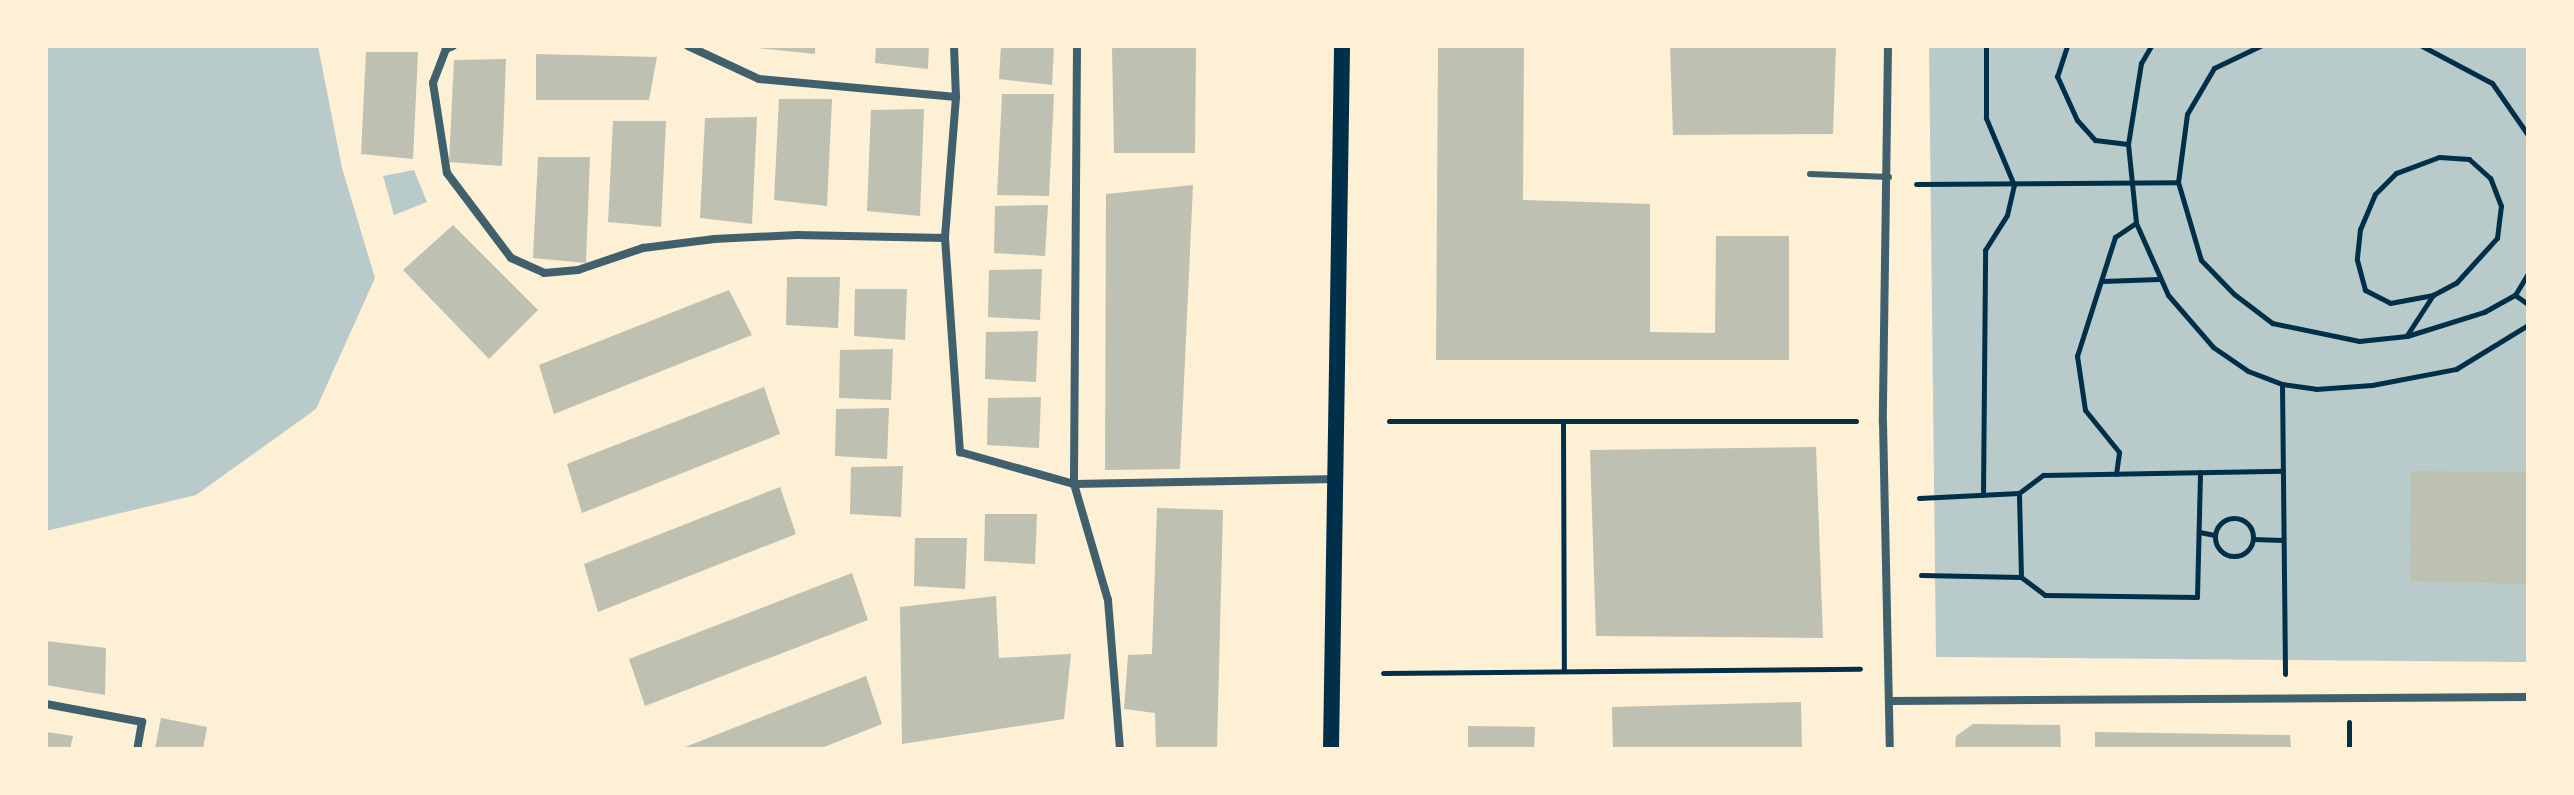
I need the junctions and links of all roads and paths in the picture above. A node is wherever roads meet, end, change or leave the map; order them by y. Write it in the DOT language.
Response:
graph roads {
  1 [pos="453,46"];
  2 [pos="688,46"];
  3 [pos="954,46"];
  4 [pos="1077,46"];
  5 [pos="1342,46"];
  6 [pos="1888,46"];
  7 [pos="1986,46"];
  8 [pos="2067,46"];
  9 [pos="2151,46"];
  10 [pos="2260,46"];
  11 [pos="2422,46"];
  12 [pos="956,97"];
  13 [pos="2528,135"];
  14 [pos="2128,144"];
  15 [pos="1810,174"];
  16 [pos="1889,177"];
  17 [pos="2178,182"];
  18 [pos="2128,183"];
  19 [pos="1916,184"];
  20 [pos="2014,185"];
  21 [pos="2136,223"];
  22 [pos="945,238"];
  23 [pos="2528,273"];
  24 [pos="2159,279"];
  25 [pos="2102,281"];
  26 [pos="2433,295"];
  27 [pos="2515,295"];
  28 [pos="2528,304"];
  29 [pos="2528,325"];
  30 [pos="2407,336"];
  31 [pos="2282,384"];
  32 [pos="1389,421"];
  33 [pos="1563,421"];
  34 [pos="1856,421"];
  35 [pos="2283,471"];
  36 [pos="2200,472"];
  37 [pos="2116,474"];
  38 [pos="1339,479"];
  39 [pos="1074,484"];
  40 [pos="2019,493"];
  41 [pos="1983,495"];
  42 [pos="1919,498"];
  43 [pos="2199,532"];
  44 [pos="2215,535"];
  45 [pos="2253,539"];
  46 [pos="2283,540"];
  47 [pos="1921,575"];
  48 [pos="2021,577"];
  49 [pos="1860,669"];
  50 [pos="1564,671"];
  51 [pos="1383,673"];
  52 [pos="2285,674"];
  53 [pos="2528,697"];
  54 [pos="1891,701"];
  55 [pos="46,704"];
  56 [pos="2349,722"];
  57 [pos="137,749"];
  58 [pos="1120,749"];
  59 [pos="1331,749"];
  60 [pos="1890,749"];
  61 [pos="2349,749"];
  1 -- 22 [label="street"];
  2 -- 12 [label="street"];
  3 -- 12 [label="street"];
  4 -- 39 [label="street"];
  5 -- 38 [label="main road"];
  6 -- 16 [label="street"];
  7 -- 20 [label="path"];
  8 -- 14 [label="path"];
  9 -- 14 [label="path"];
  10 -- 17 [label="path"];
  11 -- 13 [label="path"];
  12 -- 22 [label="street"];
  14 -- 18 [label="path"];
  15 -- 16 [label="lane"];
  16 -- 54 [label="street"];
  17 -- 18 [label="path"];
  17 -- 30 [label="path"];
  18 -- 20 [label="path"];
  18 -- 21 [label="path"];
  19 -- 20 [label="path"];
  20 -- 41 [label="path"];
  21 -- 24 [label="path"];
  21 -- 25 [label="path"];
  22 -- 39 [label="street"];
  23 -- 27 [label="path"];
  24 -- 25 [label="path"];
  24 -- 31 [label="path"];
  25 -- 37 [label="path"];
  26 -- 26 [label="path"];
  26 -- 30 [label="path"];
  27 -- 28 [label="path"];
  27 -- 30 [label="path"];
  29 -- 31 [label="path"];
  31 -- 35 [label="path"];
  32 -- 33 [label="path"];
  33 -- 34 [label="path"];
  33 -- 50 [label="path"];
  35 -- 36 [label="path"];
  35 -- 46 [label="path"];
  36 -- 37 [label="path"];
  36 -- 43 [label="path"];
  37 -- 40 [label="path"];
  38 -- 39 [label="street"];
  38 -- 59 [label="main road"];
  39 -- 58 [label="street"];
  40 -- 41 [label="path"];
  40 -- 48 [label="path"];
  41 -- 42 [label="path"];
  43 -- 44 [label="path"];
  43 -- 48 [label="path"];
  44 -- 45 [label="path"];
  44 -- 45 [label="path"];
  45 -- 46 [label="path"];
  46 -- 52 [label="path"];
  47 -- 48 [label="path"];
  49 -- 50 [label="path"];
  50 -- 51 [label="path"];
  53 -- 54 [label="street"];
  54 -- 60 [label="street"];
  55 -- 57 [label="street"];
  56 -- 61 [label="path"];
}
